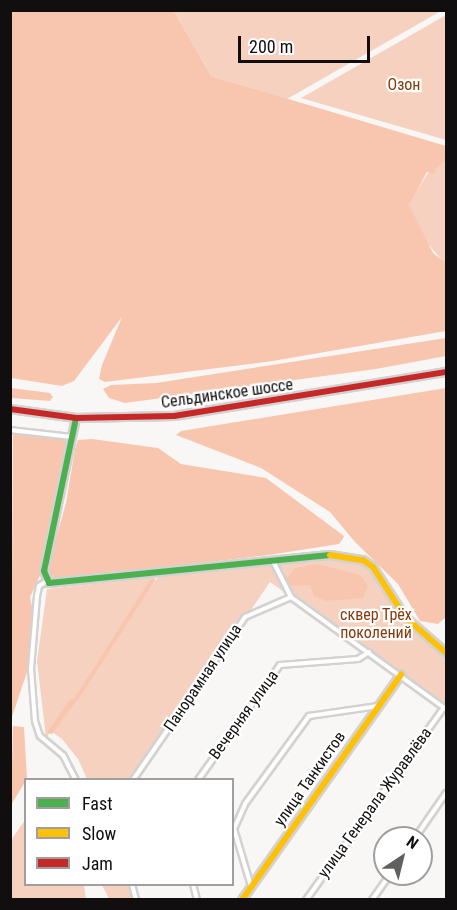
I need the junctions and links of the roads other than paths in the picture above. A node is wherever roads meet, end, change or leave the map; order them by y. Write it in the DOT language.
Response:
graph roads {
  1 [pos="447,372"];
  2 [pos="10,409"];
  3 [pos="76,418"];
  4 [pos="10,430"];
  5 [pos="73,437"];
  6 [pos="273,561"];
  7 [pos="46,581"];
  8 [pos="291,597"];
  9 [pos="369,652"];
  10 [pos="447,653"];
  11 [pos="401,675"];
  12 [pos="378,706"];
  13 [pos="445,708"];
  14 [pos="75,778"];
  15 [pos="134,778"];
  16 [pos="199,778"];
  17 [pos="447,792"];
  18 [pos="423,826"];
  19 [pos="251,886"];
  20 [pos="382,886"];
  21 [pos="242,900"];
  22 [pos="306,900"];
  23 [pos="372,900"];
  1 -- 3 [label="street, Сельдинское шоссе"];
  2 -- 3 [label="street, Сельдинское шоссе"];
  3 -- 5 [label="street"];
  4 -- 5 [label="street"];
  5 -- 7 [label="street"];
  6 -- 7 [label="street"];
  6 -- 8 [label="street"];
  6 -- 10 [label="street"];
  7 -- 14 [label="street"];
  8 -- 9 [label="street"];
  8 -- 15 [label="street, Панорамная улица"];
  9 -- 11 [label="street"];
  9 -- 16 [label="street, Вечерняя улица"];
  11 -- 12 [label="street, улица Танкистов"];
  11 -- 13 [label="street"];
  12 -- 19 [label="street, улица Танкистов"];
  12 -- 19 [label="street"];
  13 -- 22 [label="street, улица Генерала Журавлёва"];
  17 -- 18 [label="street"];
  19 -- 21 [label="street, улица Танкистов"];
  20 -- 23 [label="street"];
}
